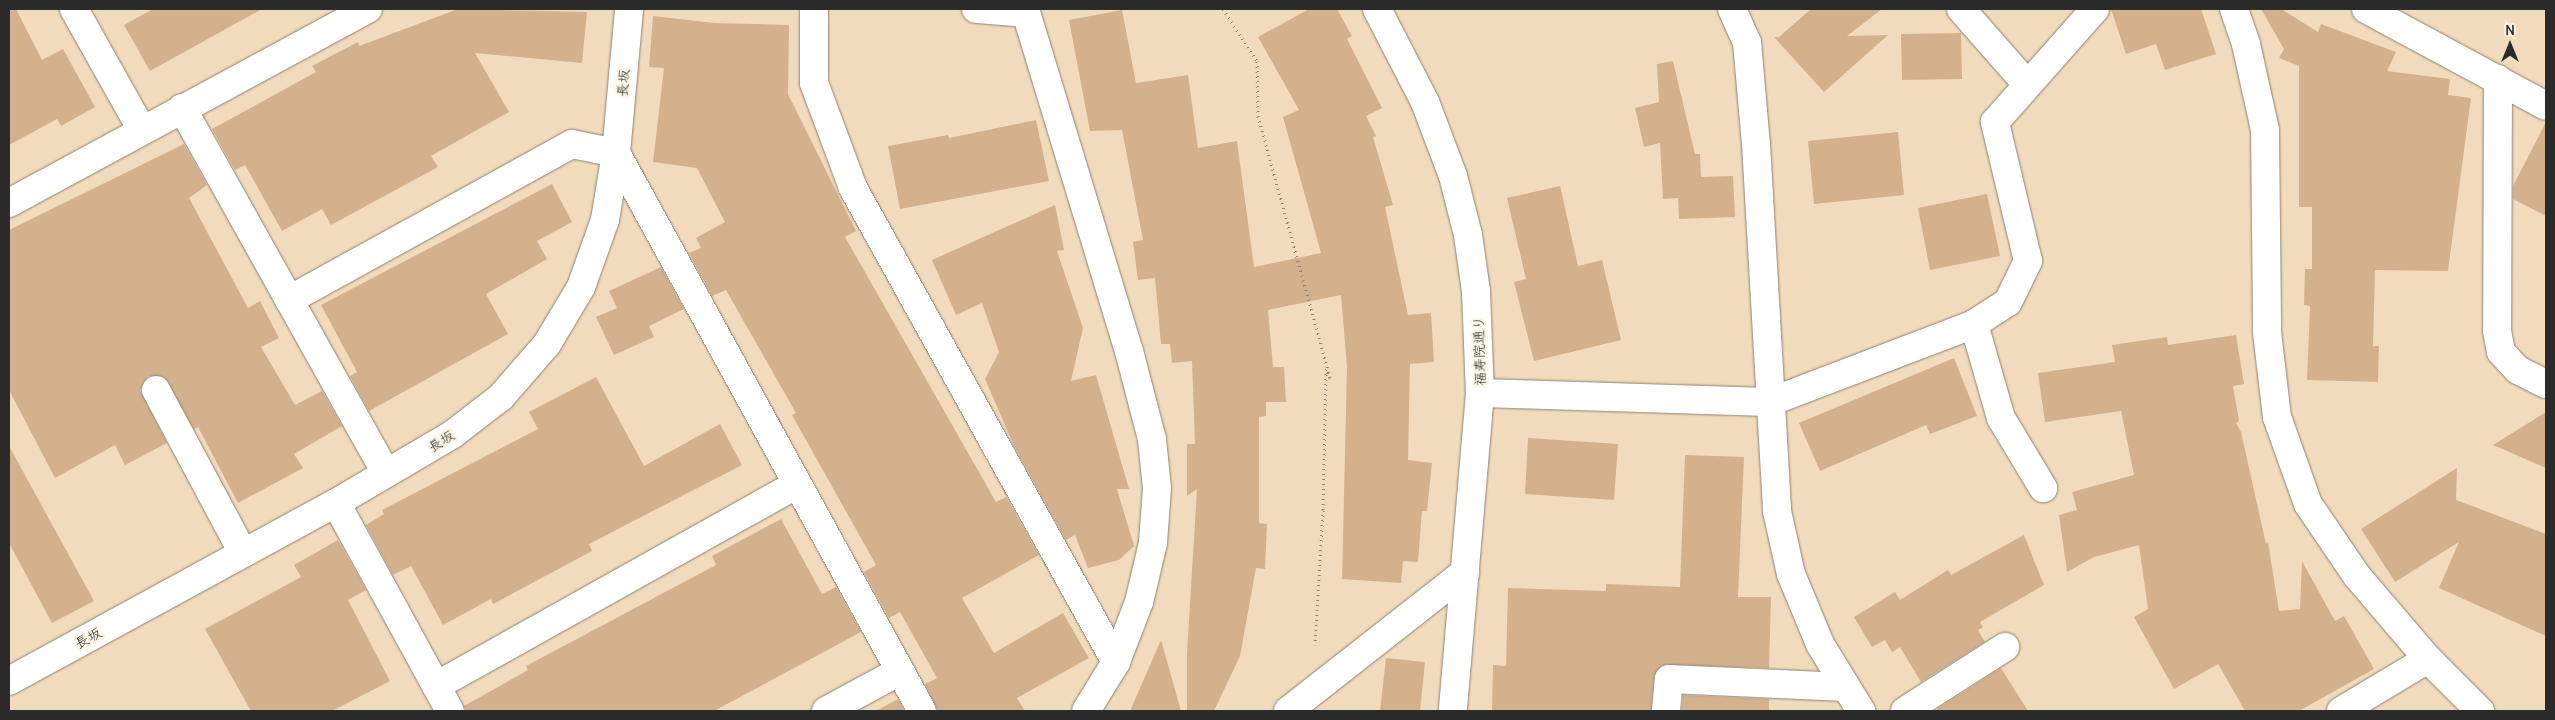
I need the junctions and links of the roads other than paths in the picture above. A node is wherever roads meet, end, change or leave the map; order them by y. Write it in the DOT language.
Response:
graph roads {
  1 [pos="74,9"];
  2 [pos="368,9"];
  3 [pos="629,9"];
  4 [pos="814,9"];
  5 [pos="976,9"];
  6 [pos="1376,9"];
  7 [pos="1732,9"];
  8 [pos="1962,9"];
  9 [pos="2095,9"];
  10 [pos="2234,9"];
  11 [pos="2366,9"];
  12 [pos="1026,11"];
  13 [pos="2498,80"];
  14 [pos="2027,84"];
  15 [pos="2546,106"];
  16 [pos="182,108"];
  17 [pos="142,130"];
  18 [pos="616,153"];
  19 [pos="9,203"];
  20 [pos="289,300"];
  21 [pos="1974,324"];
  22 [pos="2546,384"];
  23 [pos="156,390"];
  24 [pos="1480,393"];
  25 [pos="1770,402"];
  26 [pos="386,474"];
  27 [pos="797,484"];
  28 [pos="2043,488"];
  29 [pos="336,503"];
  30 [pos="243,553"];
  31 [pos="1465,572"];
  32 [pos="2005,647"];
  33 [pos="2428,659"];
  34 [pos="1116,662"];
  35 [pos="900,671"];
  36 [pos="9,681"];
  37 [pos="436,686"];
  38 [pos="1844,687"];
  39 [pos="450,711"];
  40 [pos="826,711"];
  41 [pos="922,711"];
  42 [pos="1086,711"];
  43 [pos="1288,711"];
  44 [pos="1453,711"];
  45 [pos="1666,711"];
  46 [pos="1861,711"];
  47 [pos="1905,711"];
  48 [pos="2341,711"];
  49 [pos="2480,711"];
  1 -- 17 [label="street"];
  2 -- 16 [label="street"];
  3 -- 18 [label="street, 長坂"];
  4 -- 34 [label="street"];
  5 -- 12 [label="street"];
  6 -- 24 [label="street, 福寿院通り"];
  7 -- 25 [label="street"];
  8 -- 14 [label="street"];
  9 -- 14 [label="street"];
  10 -- 33 [label="street"];
  11 -- 13 [label="street"];
  12 -- 34 [label="street"];
  13 -- 15 [label="street"];
  13 -- 22 [label="street"];
  14 -- 21 [label="street"];
  16 -- 17 [label="street"];
  16 -- 20 [label="street"];
  17 -- 19 [label="street"];
  18 -- 20 [label="street"];
  18 -- 26 [label="street, 長坂"];
  18 -- 27 [label="street"];
  20 -- 26 [label="street"];
  21 -- 25 [label="street"];
  21 -- 28 [label="street"];
  23 -- 30 [label="street"];
  24 -- 25 [label="street"];
  24 -- 31 [label="street, 福寿院通り"];
  25 -- 38 [label="street"];
  26 -- 29 [label="street, 長坂"];
  27 -- 35 [label="street"];
  27 -- 37 [label="street"];
  29 -- 30 [label="street, 長坂"];
  29 -- 37 [label="street"];
  30 -- 36 [label="street, 長坂"];
  31 -- 43 [label="street"];
  31 -- 44 [label="street, 福寿院通り"];
  32 -- 47 [label="street"];
  33 -- 48 [label="street"];
  33 -- 49 [label="street"];
  34 -- 42 [label="street"];
  35 -- 40 [label="street"];
  35 -- 41 [label="street"];
  37 -- 39 [label="street"];
  38 -- 45 [label="street"];
  38 -- 46 [label="street"];
}
